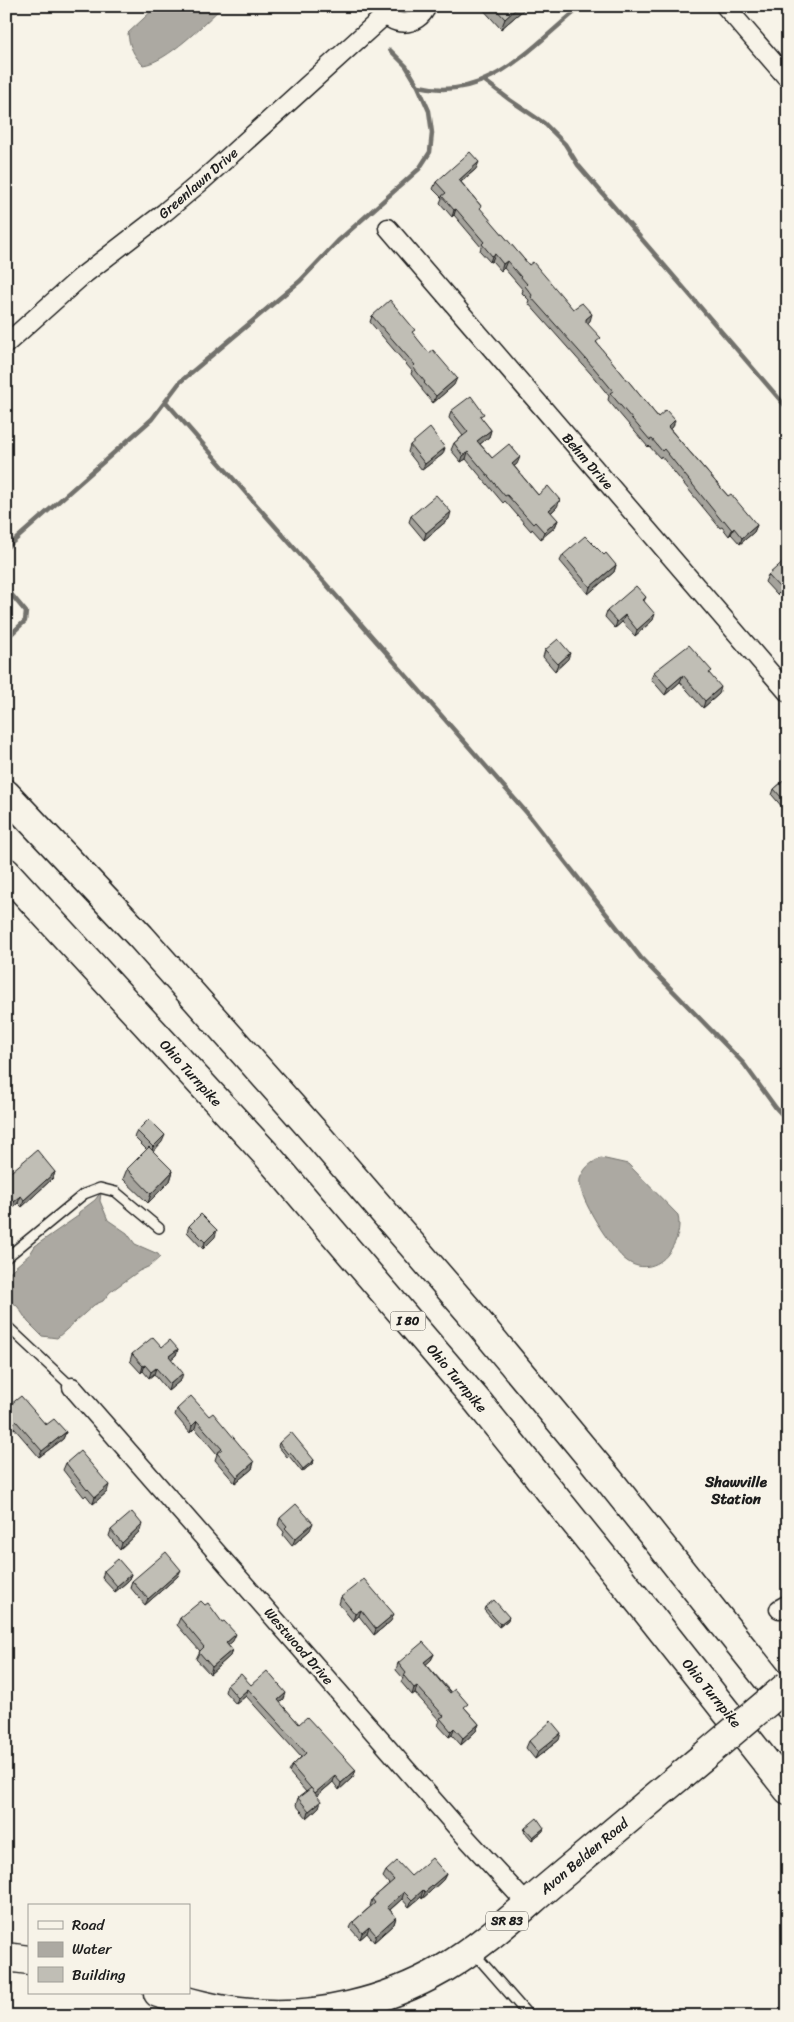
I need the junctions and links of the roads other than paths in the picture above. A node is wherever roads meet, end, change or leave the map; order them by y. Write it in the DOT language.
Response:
graph roads {
  1 [pos="427,6"];
  2 [pos="725,6"];
  3 [pos="382,11"];
  4 [pos="788,79"];
  5 [pos="388,228"];
  6 [pos="6,344"];
  7 [pos="788,693"];
  8 [pos="6,794"];
  9 [pos="6,872"];
  10 [pos="159,1228"];
  11 [pos="6,1258"];
  12 [pos="6,1325"];
  13 [pos="72,1387"];
  14 [pos="788,1685"];
  15 [pos="788,1705"];
  16 [pos="788,1790"];
  17 [pos="527,1904"];
  18 [pos="471,1950"];
  19 [pos="6,1958"];
  20 [pos="28,1960"];
  21 [pos="162,1994"];
  22 [pos="273,2015"];
  23 [pos="530,2016"];
  1 -- 3 [label="street, Greenlawn Drive"];
  2 -- 4 [label="street"];
  3 -- 6 [label="street, Greenlawn Drive"];
  5 -- 7 [label="street, Behm Drive"];
  8 -- 15 [label="main road"];
  9 -- 16 [label="main road, Ohio Turnpike / I 80"];
  10 -- 11 [label="lane"];
  12 -- 13 [label="lane"];
  13 -- 17 [label="street, Westwood Drive"];
  14 -- 17 [label="main road, Avon Belden Road / SR 83, bridge"];
  17 -- 18 [label="main road, Avon Belden Road / SR 83"];
  18 -- 22 [label="main road, Avon Belden Road / SR 83"];
  18 -- 23 [label="lane"];
  19 -- 20 [label="main road"];
  21 -- 22 [label="main road, Avon Belden Road / SR 83"];
}
